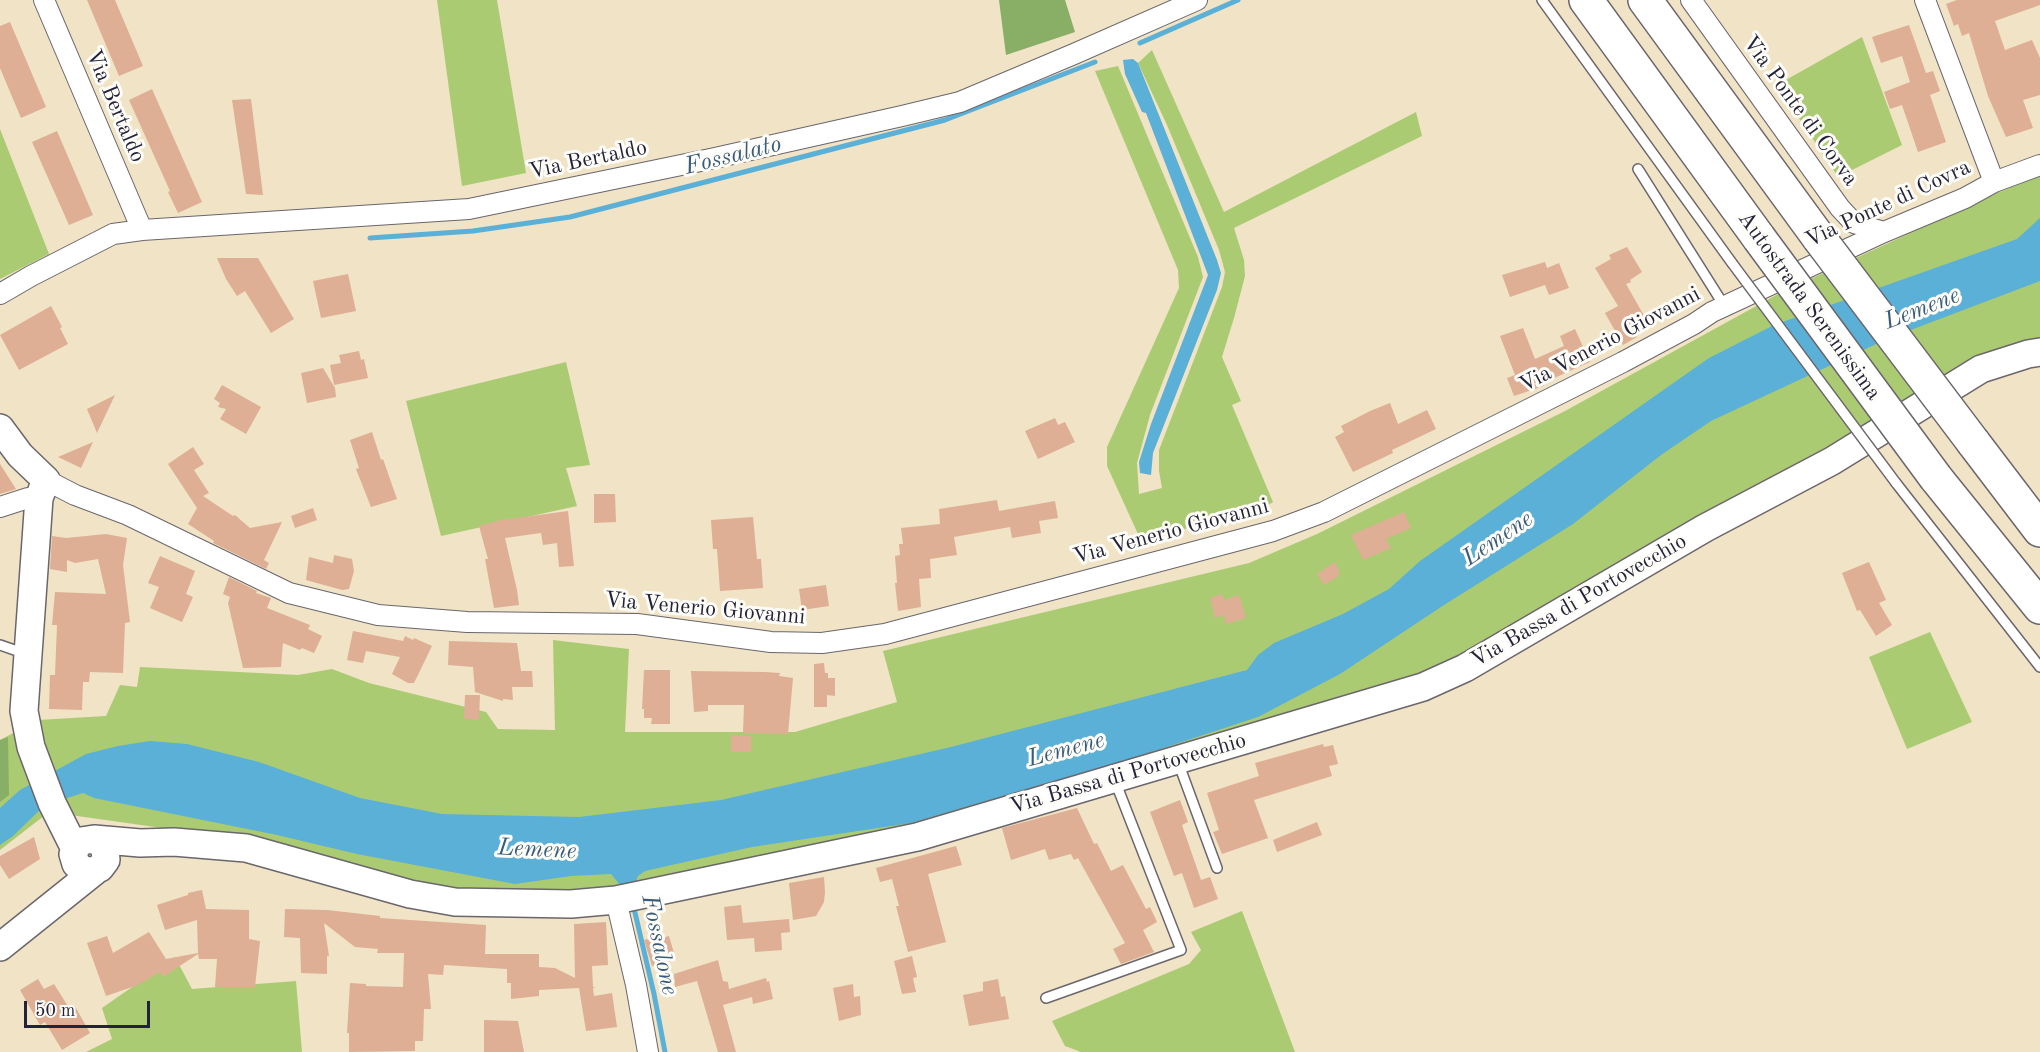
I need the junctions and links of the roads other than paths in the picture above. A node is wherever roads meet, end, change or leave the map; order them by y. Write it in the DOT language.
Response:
graph roads {
  1 [pos="44,0"];
  2 [pos="1197,0"];
  3 [pos="1542,0"];
  4 [pos="1586,0"];
  5 [pos="1645,0"];
  6 [pos="1691,0"];
  7 [pos="1925,0"];
  8 [pos="2040,165"];
  9 [pos="1638,169"];
  10 [pos="1994,182"];
  11 [pos="142,230"];
  12 [pos="1884,232"];
  13 [pos="1827,238"];
  14 [pos="1848,254"];
  15 [pos="0,294"];
  16 [pos="1725,307"];
  17 [pos="2040,352"];
  18 [pos="1921,356"];
  19 [pos="0,428"];
  20 [pos="1976,439"];
  21 [pos="43,489"];
  22 [pos="0,507"];
  23 [pos="2040,513"];
  24 [pos="2040,530"];
  25 [pos="2040,607"];
  26 [pos="0,645"];
  27 [pos="28,655"];
  28 [pos="2040,667"];
  29 [pos="1178,760"];
  30 [pos="1114,778"];
  31 [pos="89,854"];
  32 [pos="1217,868"];
  33 [pos="628,897"];
  34 [pos="0,947"];
  35 [pos="1046,998"];
  36 [pos="648,1052"];
  1 -- 11 [label="street, Via Bertaldo"];
  2 -- 11 [label="street, Via Bertaldo"];
  3 -- 28 [label="lane, bridge"];
  4 -- 25 [label="highway, Autostrada Serenissima, bridge"];
  5 -- 13 [label="highway"];
  6 -- 12 [label="street, Via Ponte di Corva"];
  7 -- 10 [label="street"];
  8 -- 10 [label="street, Via Ponte di Covra"];
  9 -- 16 [label="lane"];
  10 -- 12 [label="street, Via Ponte di Covra"];
  11 -- 15 [label="street, Via Bertaldo"];
  12 -- 16 [label="street, Via Ponte di Covra"];
  13 -- 14 [label="lane"];
  13 -- 20 [label="highway, bridge"];
  16 -- 21 [label="street, Via Venerio Giovanni"];
  17 -- 29 [label="street, Via Bassa di Portovecchio"];
  18 -- 20 [label="lane"];
  19 -- 21 [label="street"];
  20 -- 23 [label="lane"];
  20 -- 24 [label="highway"];
  21 -- 22 [label="street"];
  21 -- 27 [label="street"];
  26 -- 27 [label="lane"];
  27 -- 31 [label="street"];
  29 -- 30 [label="street, Via Bassa di Portovecchio"];
  29 -- 32 [label="lane"];
  30 -- 33 [label="street, Via Bassa di Portovecchio"];
  30 -- 35 [label="lane"];
  31 -- 33 [label="street, Via Bassa di Portovecchio"];
  31 -- 34 [label="street"];
  33 -- 36 [label="street"];
}
